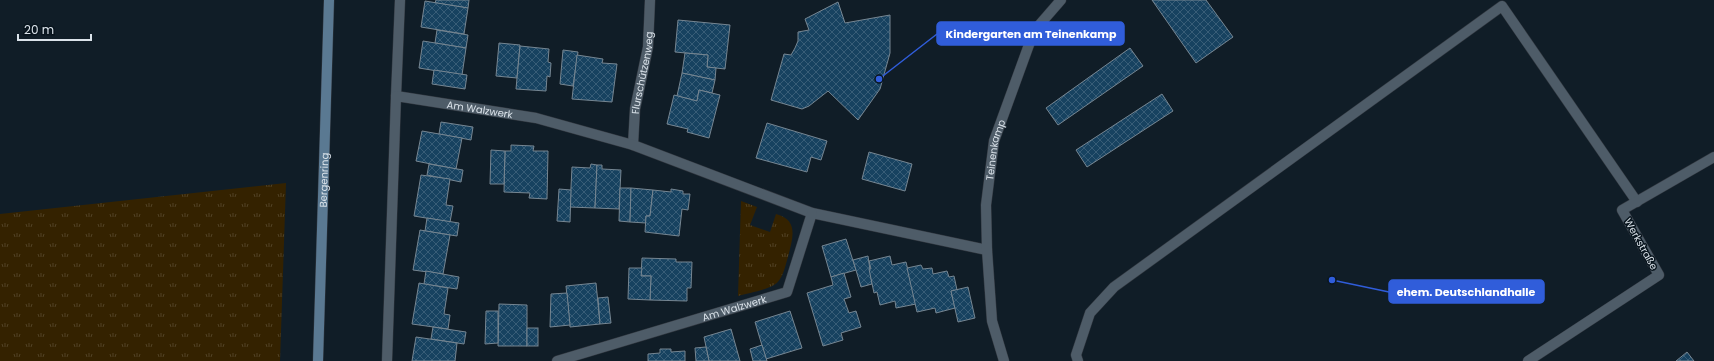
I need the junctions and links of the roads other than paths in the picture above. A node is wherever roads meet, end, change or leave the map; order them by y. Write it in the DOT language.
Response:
graph roads {
  1 [pos="329,0"];
  2 [pos="400,0"];
  3 [pos="650,0"];
  4 [pos="1061,0"];
  5 [pos="396,96"];
  6 [pos="634,145"];
  7 [pos="1714,157"];
  8 [pos="1637,202"];
  9 [pos="812,213"];
  10 [pos="987,250"];
  11 [pos="318,361"];
  12 [pos="387,361"];
  13 [pos="557,361"];
  14 [pos="1004,361"];
  15 [pos="1078,361"];
  16 [pos="1528,361"];
  1 -- 11 [label="main road, Bergenring"];
  2 -- 5 [label="street"];
  3 -- 6 [label="street, Flurschützenweg"];
  4 -- 10 [label="street, Teinenkamp"];
  5 -- 6 [label="street, Am Walzwerk"];
  5 -- 12 [label="street"];
  6 -- 9 [label="street, Am Walzwerk"];
  7 -- 8 [label="street, Werkstraße"];
  8 -- 15 [label="street"];
  8 -- 16 [label="street, Werkstraße"];
  9 -- 10 [label="street, Am Walzwerk"];
  9 -- 13 [label="street, Am Walzwerk"];
  10 -- 14 [label="street, Teinenkamp"];
}
